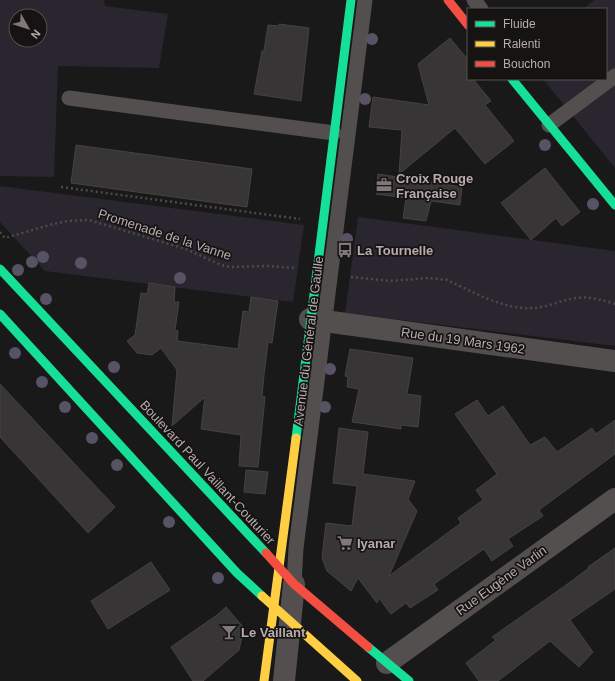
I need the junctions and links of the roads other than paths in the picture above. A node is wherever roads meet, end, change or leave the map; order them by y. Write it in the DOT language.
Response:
graph roads {
  1 [pos="351,0"];
  2 [pos="365,0"];
  3 [pos="448,0"];
  4 [pos="467,23"];
  5 [pos="615,76"];
  6 [pos="513,80"];
  7 [pos="69,98"];
  8 [pos="549,125"];
  9 [pos="334,133"];
  10 [pos="615,205"];
  11 [pos="0,269"];
  12 [pos="0,314"];
  13 [pos="318,320"];
  14 [pos="615,360"];
  15 [pos="615,498"];
  16 [pos="286,577"];
  17 [pos="273,607"];
  18 [pos="290,622"];
  19 [pos="387,663"];
  20 [pos="264,681"];
  21 [pos="284,681"];
  22 [pos="357,681"];
  23 [pos="409,681"];
  1 -- 9 [label="main road, Avenue du Général de Gaulle"];
  2 -- 13 [label="lane, Avenue du Général de Gaulle"];
  3 -- 4 [label="main road"];
  5 -- 8 [label="lane"];
  6 -- 8 [label="main road"];
  7 -- 9 [label="lane"];
  8 -- 10 [label="main road"];
  9 -- 13 [label="main road, Avenue du Général de Gaulle"];
  11 -- 16 [label="main road, Boulevard Paul Vaillant-Couturier"];
  12 -- 17 [label="main road"];
  13 -- 14 [label="street, Rue du 19 Mars 1962"];
  13 -- 16 [label="lane, Avenue du Général de Gaulle"];
  15 -- 19 [label="street, Rue Eugène Varlin"];
  16 -- 17 [label="main road, Avenue du Général de Gaulle"];
  16 -- 18 [label="street, Avenue du Général de Gaulle"];
  16 -- 19 [label="main road, Boulevard Paul Vaillant-Couturier"];
  17 -- 18 [label="main road"];
  17 -- 20 [label="main road, Avenue du Général de Gaulle"];
  18 -- 21 [label="street, Avenue du Général de Gaulle"];
  18 -- 22 [label="main road"];
  19 -- 23 [label="main road, Boulevard Paul Vaillant-Couturier"];
}
